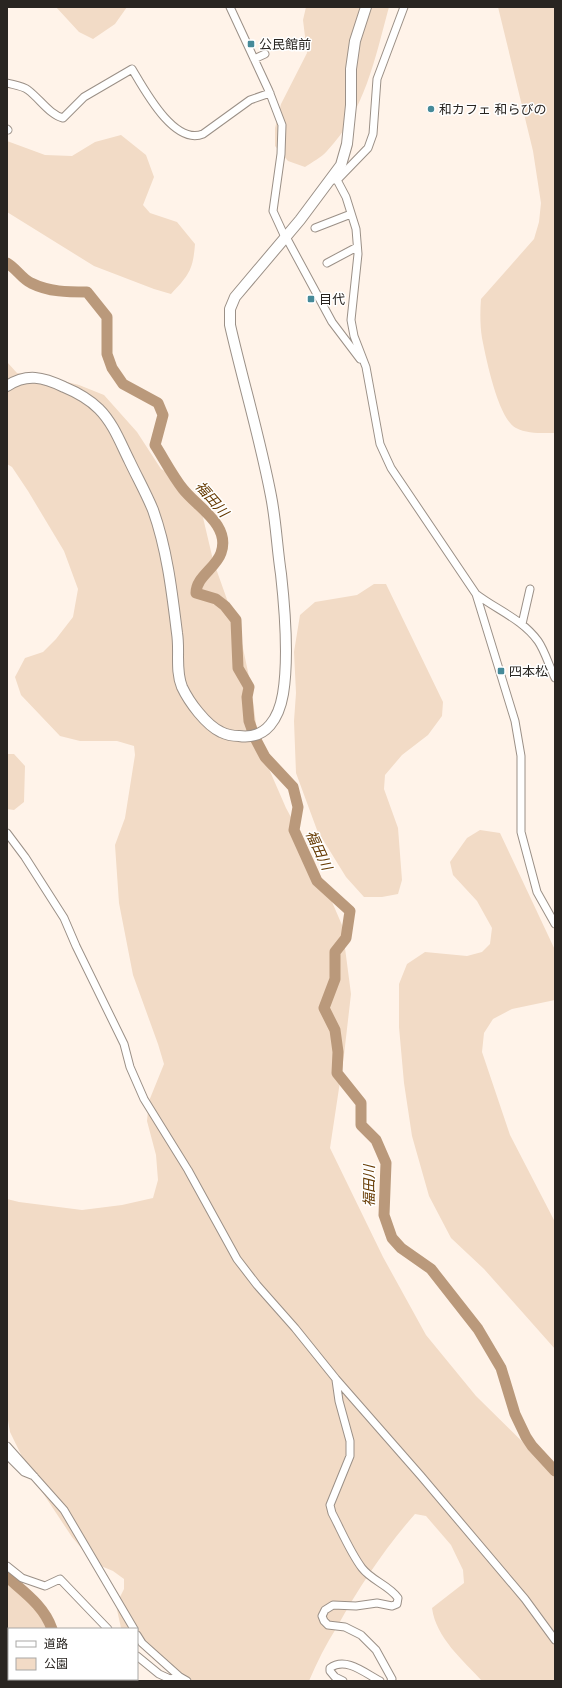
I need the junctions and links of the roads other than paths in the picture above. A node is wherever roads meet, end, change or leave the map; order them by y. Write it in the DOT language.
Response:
graph roads {
  1 [pos="230,7"];
  2 [pos="366,7"];
  3 [pos="404,7"];
  4 [pos="265,54"];
  5 [pos="254,59"];
  6 [pos="7,83"];
  7 [pos="270,94"];
  8 [pos="333,180"];
  9 [pos="351,214"];
  10 [pos="315,228"];
  11 [pos="286,236"];
  12 [pos="357,247"];
  13 [pos="327,263"];
  14 [pos="366,367"];
  15 [pos="7,386"];
  16 [pos="530,589"];
  17 [pos="476,594"];
  18 [pos="522,624"];
  19 [pos="555,678"];
  20 [pos="7,833"];
  21 [pos="555,924"];
  22 [pos="336,1379"];
  23 [pos="7,1446"];
  24 [pos="7,1455"];
  25 [pos="36,1477"];
  26 [pos="7,1566"];
  27 [pos="107,1628"];
  28 [pos="133,1628"];
  29 [pos="138,1637"];
  30 [pos="555,1640"];
  31 [pos="138,1657"];
  32 [pos="180,1677"];
  33 [pos="187,1681"];
  34 [pos="343,1681"];
  35 [pos="380,1681"];
  36 [pos="391,1681"];
  1 -- 5 [label="street"];
  2 -- 8 [label="street"];
  3 -- 8 [label="street"];
  4 -- 5 [label="street"];
  5 -- 7 [label="street"];
  6 -- 7 [label="street"];
  7 -- 11 [label="street"];
  8 -- 9 [label="street"];
  8 -- 11 [label="street"];
  9 -- 10 [label="street"];
  9 -- 12 [label="street"];
  11 -- 14 [label="street"];
  11 -- 15 [label="street"];
  12 -- 13 [label="street"];
  12 -- 14 [label="street"];
  14 -- 17 [label="street"];
  16 -- 18 [label="street"];
  17 -- 18 [label="street"];
  17 -- 21 [label="street"];
  18 -- 19 [label="street"];
  20 -- 22 [label="street"];
  22 -- 30 [label="street"];
  22 -- 36 [label="street"];
  23 -- 25 [label="street"];
  24 -- 25 [label="street"];
  25 -- 28 [label="street"];
  26 -- 27 [label="street"];
  29 -- 32 [label="street"];
  31 -- 32 [label="street"];
  32 -- 33 [label="street"];
  34 -- 35 [label="street"];
}
